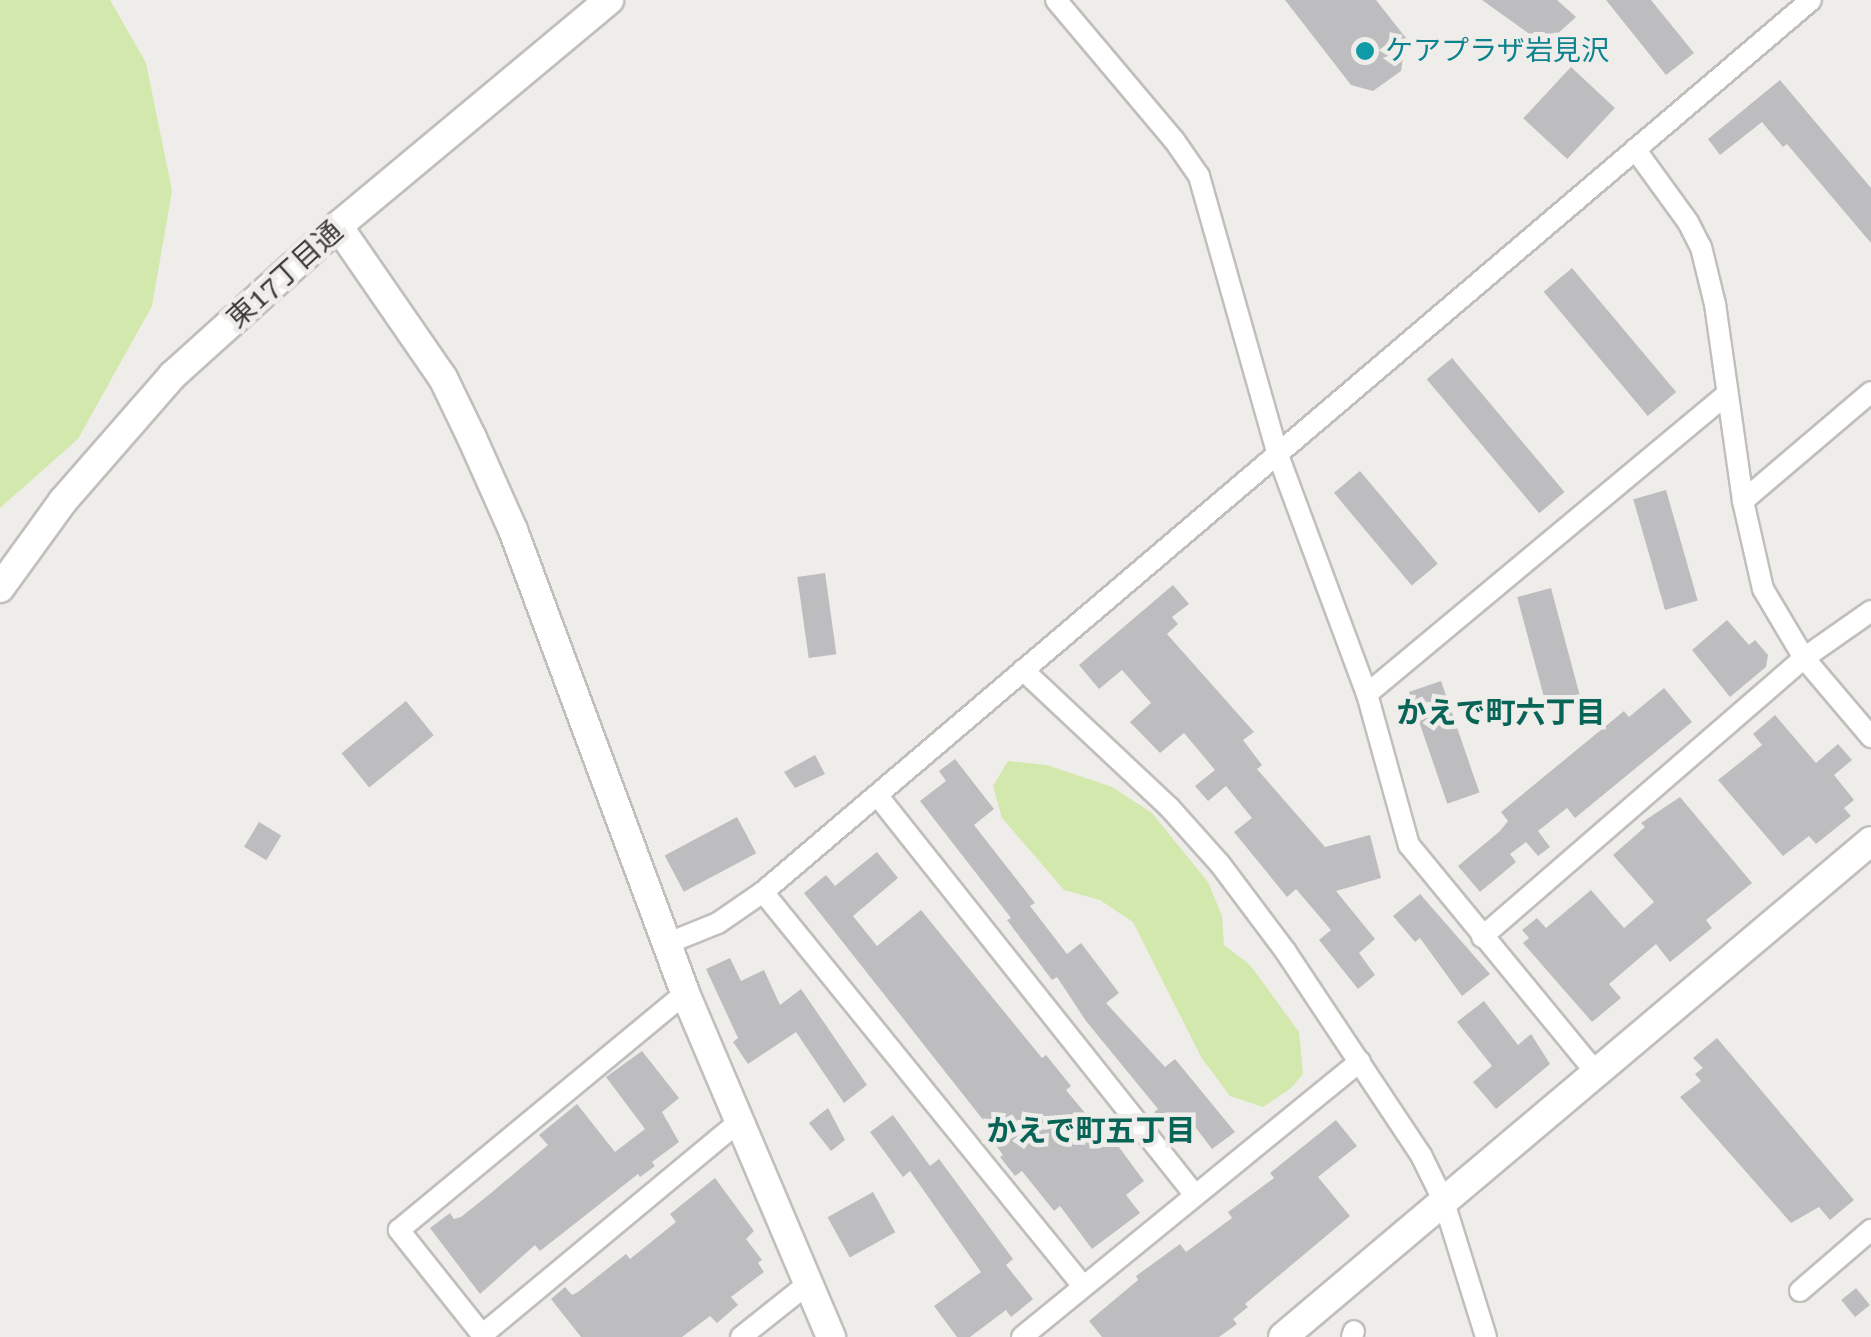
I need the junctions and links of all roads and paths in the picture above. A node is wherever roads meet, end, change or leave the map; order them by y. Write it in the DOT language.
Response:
graph roads {
  1 [pos="609,0"];
  2 [pos="1056,0"];
  3 [pos="1811,0"];
  4 [pos="1635,150"];
  5 [pos="338,226"];
  6 [pos="1871,392"];
  7 [pos="1727,394"];
  8 [pos="1278,455"];
  9 [pos="1742,501"];
  10 [pos="0,588"];
  11 [pos="1871,611"];
  12 [pos="1804,658"];
  13 [pos="1023,670"];
  14 [pos="1367,694"];
  15 [pos="1871,737"];
  16 [pos="877,795"];
  17 [pos="1871,841"];
  18 [pos="763,892"];
  19 [pos="1482,936"];
  20 [pos="666,944"];
  21 [pos="685,992"];
  22 [pos="1360,1061"];
  23 [pos="1596,1073"];
  24 [pos="739,1122"];
  25 [pos="1195,1194"];
  26 [pos="1444,1202"];
  27 [pos="1871,1230"];
  28 [pos="808,1283"];
  29 [pos="1082,1286"];
  30 [pos="1800,1291"];
  31 [pos="483,1336"];
  32 [pos="741,1337"];
  33 [pos="831,1337"];
  34 [pos="1022,1337"];
  35 [pos="1283,1337"];
  36 [pos="1486,1337"];
  1 -- 5 [label="street, 東17丁目通"];
  2 -- 8 [label="street"];
  3 -- 4 [label="street"];
  4 -- 7 [label="street"];
  4 -- 8 [label="street"];
  5 -- 10 [label="street, 東17丁目通"];
  5 -- 20 [label="street"];
  6 -- 9 [label="street"];
  7 -- 9 [label="street"];
  7 -- 14 [label="street"];
  8 -- 13 [label="street"];
  8 -- 14 [label="street"];
  9 -- 12 [label="street"];
  11 -- 12 [label="street"];
  12 -- 15 [label="street"];
  12 -- 19 [label="street"];
  13 -- 16 [label="street"];
  13 -- 22 [label="street"];
  14 -- 19 [label="street"];
  16 -- 18 [label="street"];
  16 -- 25 [label="street"];
  17 -- 23 [label="street"];
  18 -- 20 [label="street"];
  18 -- 29 [label="street"];
  19 -- 23 [label="street"];
  20 -- 21 [label="street"];
  21 -- 24 [label="street"];
  21 -- 31 [label="street"];
  22 -- 25 [label="street"];
  22 -- 26 [label="street"];
  23 -- 26 [label="street"];
  24 -- 28 [label="street"];
  24 -- 31 [label="street"];
  25 -- 29 [label="street"];
  26 -- 35 [label="street"];
  26 -- 36 [label="street"];
  27 -- 30 [label="street"];
  28 -- 32 [label="street"];
  28 -- 33 [label="street"];
  29 -- 34 [label="street"];
}
